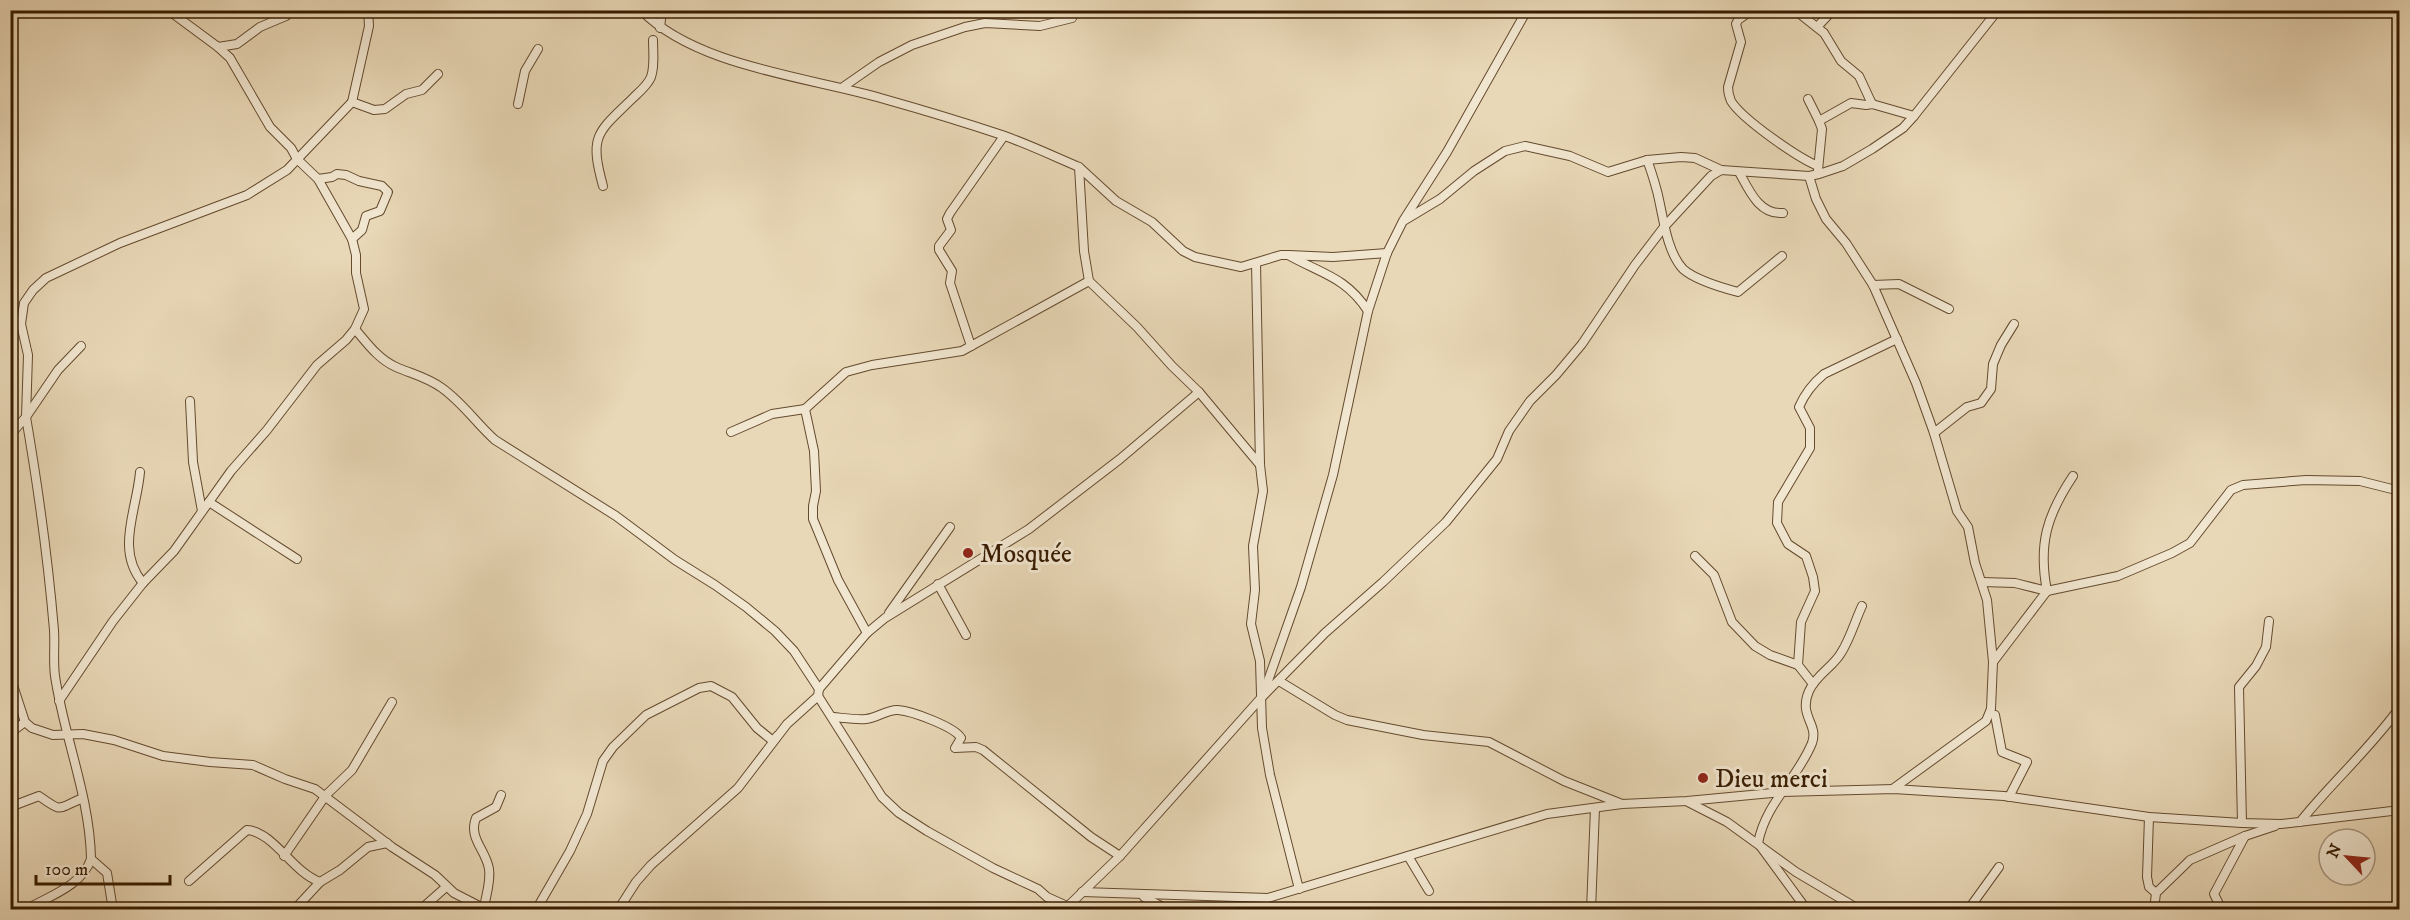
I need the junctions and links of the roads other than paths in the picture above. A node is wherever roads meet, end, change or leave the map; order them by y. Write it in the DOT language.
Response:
graph roads {
  1 [pos="168,10"];
  2 [pos="368,10"];
  3 [pos="641,10"];
  4 [pos="662,10"];
  5 [pos="1527,10"];
  6 [pos="1752,10"];
  7 [pos="1795,10"];
  8 [pos="1833,10"];
  9 [pos="1998,10"];
  10 [pos="286,16"];
  11 [pos="1072,18"];
  12 [pos="1817,27"];
  13 [pos="660,28"];
  14 [pos="653,40"];
  15 [pos="218,47"];
  16 [pos="538,49"];
  17 [pos="438,74"];
  18 [pos="843,87"];
  19 [pos="1808,99"];
  20 [pos="352,102"];
  21 [pos="518,104"];
  22 [pos="1872,104"];
  23 [pos="1914,116"];
  24 [pos="1819,120"];
  25 [pos="1004,136"];
  26 [pos="297,159"];
  27 [pos="1647,160"];
  28 [pos="1078,167"];
  29 [pos="1721,170"];
  30 [pos="1818,170"];
  31 [pos="1739,172"];
  32 [pos="1809,176"];
  33 [pos="318,179"];
  34 [pos="603,186"];
  35 [pos="1783,213"];
  36 [pos="1403,221"];
  37 [pos="1664,227"];
  38 [pos="352,239"];
  39 [pos="1387,253"];
  40 [pos="1288,255"];
  41 [pos="1782,256"];
  42 [pos="1256,263"];
  43 [pos="1089,281"];
  44 [pos="1873,285"];
  45 [pos="1949,309"];
  46 [pos="1368,311"];
  47 [pos="21,324"];
  48 [pos="2014,324"];
  49 [pos="10,325"];
  50 [pos="355,329"];
  51 [pos="1897,339"];
  52 [pos="81,346"];
  53 [pos="971,346"];
  54 [pos="1199,392"];
  55 [pos="190,401"];
  56 [pos="805,409"];
  57 [pos="26,417"];
  58 [pos="731,432"];
  59 [pos="1934,433"];
  60 [pos="10,435"];
  61 [pos="1260,465"];
  62 [pos="140,472"];
  63 [pos="2073,476"];
  64 [pos="2400,491"];
  65 [pos="209,502"];
  66 [pos="202,511"];
  67 [pos="950,527"];
  68 [pos="1695,556"];
  69 [pos="297,559"];
  70 [pos="1982,582"];
  71 [pos="143,583"];
  72 [pos="938,584"];
  73 [pos="2047,591"];
  74 [pos="1862,606"];
  75 [pos="885,618"];
  76 [pos="2269,621"];
  77 [pos="867,633"];
  78 [pos="966,635"];
  79 [pos="1993,662"];
  80 [pos="1798,665"];
  81 [pos="10,676"];
  82 [pos="1279,681"];
  83 [pos="1813,684"];
  84 [pos="819,692"];
  85 [pos="1261,698"];
  86 [pos="59,701"];
  87 [pos="392,702"];
  88 [pos="2400,707"];
  89 [pos="1995,715"];
  90 [pos="833,717"];
  91 [pos="25,722"];
  92 [pos="787,724"];
  93 [pos="10,734"];
  94 [pos="67,734"];
  95 [pos="1894,789"];
  96 [pos="1782,792"];
  97 [pos="326,795"];
  98 [pos="501,795"];
  99 [pos="2009,797"];
  100 [pos="83,798"];
  101 [pos="1687,801"];
  102 [pos="1622,804"];
  103 [pos="10,807"];
  104 [pos="1595,808"];
  105 [pos="2400,810"];
  106 [pos="2149,817"];
  107 [pos="2300,822"];
  108 [pos="2242,823"];
  109 [pos="2281,824"];
  110 [pos="2245,836"];
  111 [pos="387,843"];
  112 [pos="1758,843"];
  113 [pos="284,856"];
  114 [pos="1120,856"];
  115 [pos="1408,856"];
  116 [pos="91,859"];
  117 [pos="1999,867"];
  118 [pos="1796,872"];
  119 [pos="189,881"];
  120 [pos="320,882"];
  121 [pos="446,887"];
  122 [pos="1299,889"];
  123 [pos="1429,891"];
  124 [pos="1082,892"];
  125 [pos="1794,892"];
  126 [pos="2156,893"];
  127 [pos="1141,896"];
  128 [pos="486,908"];
  129 [pos="1066,908"];
  130 [pos="25,909"];
  131 [pos="113,909"];
  132 [pos="294,909"];
  133 [pos="420,909"];
  134 [pos="536,909"];
  135 [pos="618,909"];
  136 [pos="1168,909"];
  137 [pos="1591,909"];
  138 [pos="1807,909"];
  139 [pos="1860,909"];
  140 [pos="1968,909"];
  141 [pos="2154,909"];
  142 [pos="2222,909"];
  1 -- 15 [label="street"];
  2 -- 20 [label="street"];
  3 -- 13 [label="street"];
  4 -- 13 [label="street"];
  5 -- 36 [label="street"];
  6 -- 30 [label="street"];
  7 -- 12 [label="street"];
  8 -- 12 [label="street"];
  9 -- 23 [label="street"];
  10 -- 15 [label="street"];
  11 -- 18 [label="street"];
  12 -- 22 [label="street"];
  13 -- 18 [label="street"];
  14 -- 34 [label="street"];
  15 -- 26 [label="street"];
  16 -- 21 [label="street"];
  17 -- 20 [label="street"];
  18 -- 25 [label="street"];
  19 -- 24 [label="street"];
  20 -- 26 [label="street"];
  22 -- 23 [label="street"];
  22 -- 24 [label="street"];
  23 -- 30 [label="street"];
  24 -- 30 [label="street"];
  25 -- 28 [label="street"];
  25 -- 53 [label="street"];
  26 -- 33 [label="street"];
  26 -- 47 [label="street"];
  27 -- 29 [label="street"];
  27 -- 36 [label="street"];
  27 -- 37 [label="street"];
  28 -- 42 [label="street"];
  28 -- 43 [label="street"];
  29 -- 31 [label="street"];
  29 -- 37 [label="street"];
  30 -- 32 [label="street"];
  31 -- 32 [label="street"];
  31 -- 35 [label="street"];
  32 -- 44 [label="street"];
  33 -- 38 [label="street"];
  33 -- 38 [label="street"];
  36 -- 39 [label="street"];
  37 -- 41 [label="street"];
  37 -- 82 [label="street"];
  38 -- 50 [label="street"];
  39 -- 40 [label="street"];
  39 -- 46 [label="street"];
  40 -- 42 [label="street"];
  40 -- 46 [label="street"];
  42 -- 61 [label="street"];
  43 -- 53 [label="street"];
  43 -- 54 [label="street"];
  44 -- 45 [label="street"];
  44 -- 51 [label="street"];
  46 -- 85 [label="street"];
  47 -- 49 [label="street"];
  47 -- 57 [label="street"];
  48 -- 59 [label="street"];
  50 -- 65 [label="street"];
  50 -- 84 [label="street"];
  51 -- 59 [label="street"];
  51 -- 80 [label="street"];
  52 -- 57 [label="street"];
  53 -- 56 [label="street"];
  54 -- 61 [label="street"];
  54 -- 72 [label="street"];
  55 -- 66 [label="street"];
  56 -- 58 [label="street"];
  56 -- 77 [label="street"];
  57 -- 60 [label="street"];
  57 -- 86 [label="street"];
  59 -- 70 [label="street"];
  61 -- 85 [label="street"];
  62 -- 71 [label="street"];
  63 -- 73 [label="street"];
  64 -- 73 [label="street"];
  65 -- 66 [label="street"];
  65 -- 69 [label="street"];
  66 -- 71 [label="street"];
  67 -- 75 [label="street"];
  68 -- 80 [label="street"];
  70 -- 73 [label="street"];
  70 -- 79 [label="street"];
  71 -- 86 [label="street"];
  72 -- 75 [label="street"];
  72 -- 78 [label="street"];
  73 -- 79 [label="street"];
  74 -- 83 [label="street"];
  75 -- 77 [label="street"];
  76 -- 108 [label="street"];
  77 -- 84 [label="street"];
  79 -- 95 [label="street"];
  80 -- 83 [label="street"];
  81 -- 91 [label="street"];
  82 -- 85 [label="street"];
  82 -- 102 [label="street"];
  83 -- 96 [label="street"];
  84 -- 90 [label="street"];
  84 -- 92 [label="street"];
  85 -- 114 [label="street"];
  85 -- 122 [label="street"];
  86 -- 94 [label="street"];
  87 -- 97 [label="street"];
  88 -- 107 [label="street"];
  89 -- 99 [label="street"];
  90 -- 114 [label="street"];
  90 -- 129 [label="street"];
  91 -- 93 [label="street"];
  91 -- 94 [label="street"];
  92 -- 134 [label="street"];
  92 -- 135 [label="street"];
  94 -- 97 [label="street"];
  94 -- 100 [label="street"];
  95 -- 96 [label="street"];
  95 -- 99 [label="street"];
  96 -- 101 [label="street"];
  96 -- 112 [label="street"];
  97 -- 111 [label="street"];
  97 -- 113 [label="street"];
  98 -- 128 [label="street"];
  99 -- 106 [label="street"];
  100 -- 103 [label="street"];
  100 -- 116 [label="street"];
  101 -- 102 [label="street"];
  101 -- 112 [label="street"];
  102 -- 104 [label="street"];
  104 -- 115 [label="street"];
  104 -- 137 [label="street"];
  105 -- 107 [label="street"];
  106 -- 108 [label="street"];
  106 -- 126 [label="street"];
  107 -- 109 [label="street"];
  108 -- 109 [label="street"];
  109 -- 110 [label="street"];
  110 -- 126 [label="street"];
  110 -- 142 [label="street"];
  111 -- 120 [label="street"];
  111 -- 121 [label="street"];
  112 -- 118 [label="street"];
  112 -- 125 [label="street"];
  113 -- 119 [label="street"];
  113 -- 120 [label="street"];
  114 -- 124 [label="street"];
  115 -- 122 [label="street"];
  115 -- 123 [label="street"];
  116 -- 130 [label="street"];
  116 -- 131 [label="street"];
  117 -- 140 [label="street"];
  118 -- 125 [label="street"];
  118 -- 139 [label="street"];
  120 -- 132 [label="street"];
  121 -- 128 [label="street"];
  121 -- 133 [label="street"];
  122 -- 127 [label="street"];
  124 -- 127 [label="street"];
  124 -- 129 [label="street"];
  125 -- 138 [label="street"];
  126 -- 141 [label="street"];
  127 -- 136 [label="street"];
}
